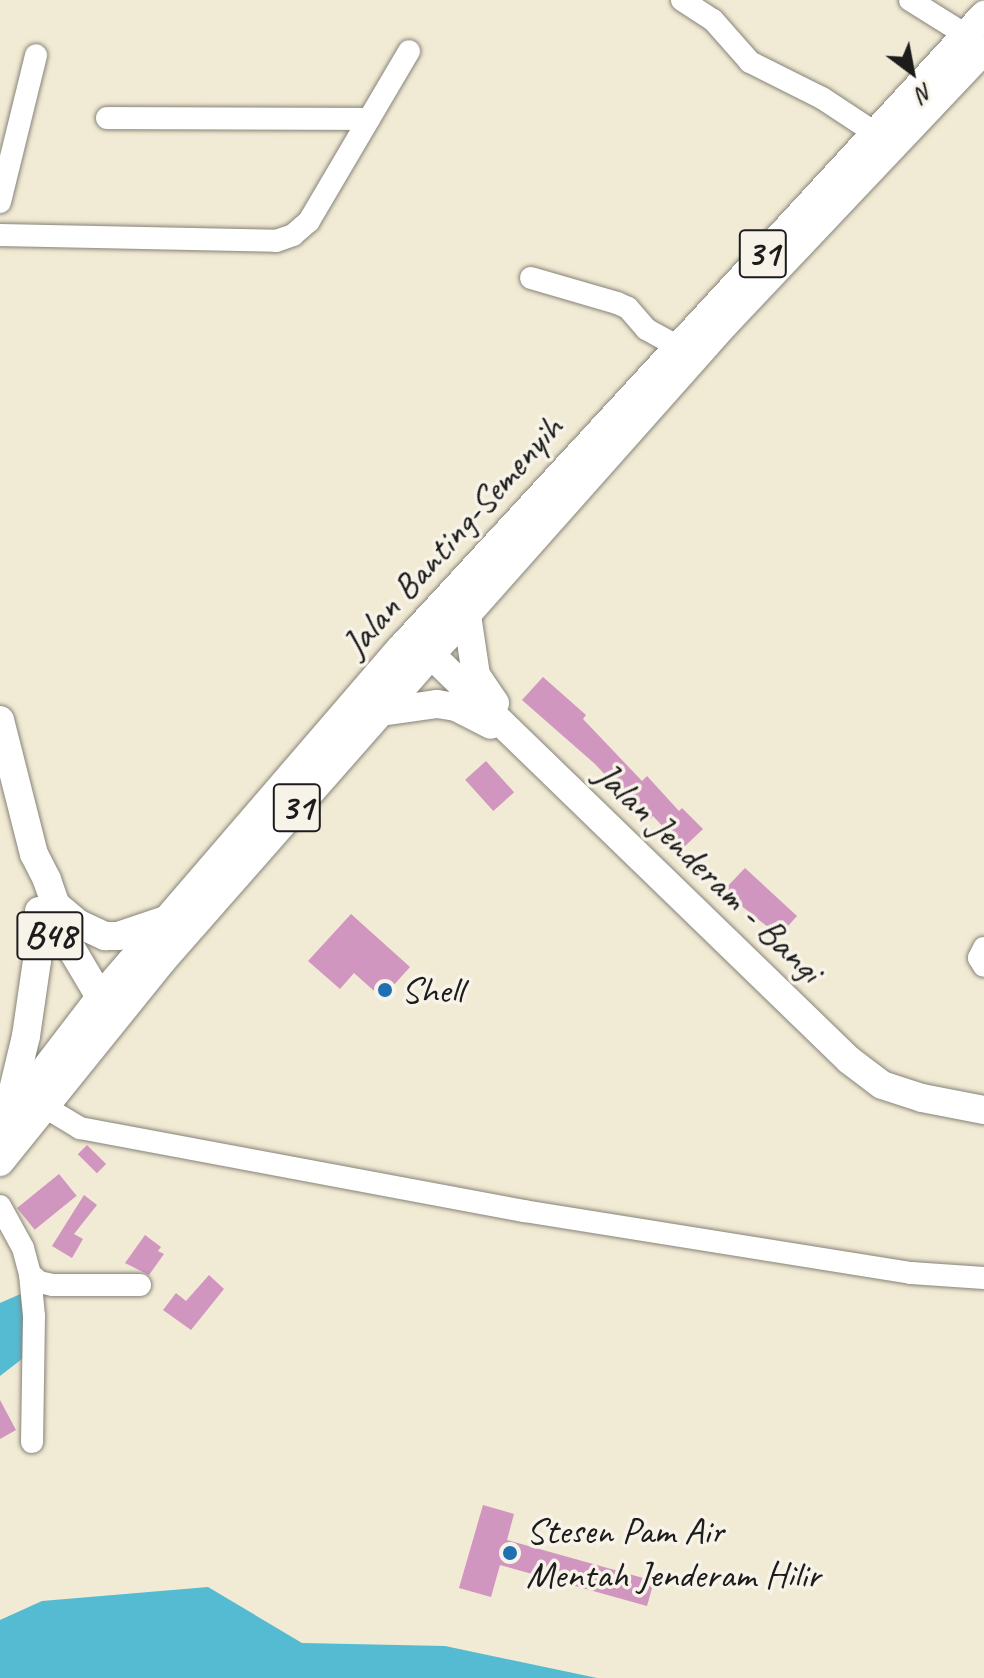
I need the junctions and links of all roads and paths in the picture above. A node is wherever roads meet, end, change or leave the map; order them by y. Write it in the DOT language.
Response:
graph roads {
  1 [pos="682,0"];
  2 [pos="910,0"];
  3 [pos="978,49"];
  4 [pos="409,51"];
  5 [pos="36,55"];
  6 [pos="107,118"];
  7 [pos="369,119"];
  8 [pos="875,133"];
  9 [pos="0,202"];
  10 [pos="0,235"];
  11 [pos="531,278"];
  12 [pos="677,346"];
  13 [pos="467,615"];
  14 [pos="421,646"];
  15 [pos="381,712"];
  16 [pos="2,737"];
  17 [pos="522,744"];
  18 [pos="9,797"];
  19 [pos="46,906"];
  20 [pos="165,920"];
  21 [pos="984,948"];
  22 [pos="162,961"];
  23 [pos="984,966"];
  24 [pos="97,1001"];
  25 [pos="93,1048"];
  26 [pos="45,1107"];
  27 [pos="984,1110"];
  28 [pos="3,1124"];
  29 [pos="0,1162"];
  30 [pos="0,1206"];
  31 [pos="30,1274"];
  32 [pos="984,1278"];
  33 [pos="140,1285"];
  34 [pos="32,1442"];
  1 -- 8 [label="street"];
  2 -- 3 [label="street"];
  3 -- 8 [label="main road, Jalan Banting-Semenyih / 31"];
  3 -- 13 [label="main road, Jalan Banting-Semenyih / 31"];
  4 -- 7 [label="street"];
  5 -- 9 [label="street"];
  6 -- 7 [label="street"];
  7 -- 10 [label="street"];
  8 -- 12 [label="main road, Jalan Banting-Semenyih / 31"];
  11 -- 12 [label="street"];
  12 -- 14 [label="main road, Jalan Banting-Semenyih / 31"];
  13 -- 14 [label="main road, Jalan Banting-Semenyih / 31"];
  13 -- 17 [label="main road"];
  14 -- 15 [label="main road, Jalan Banting-Semenyih / 31"];
  14 -- 17 [label="main road, Jalan Jenderam - Bangi"];
  14 -- 20 [label="main road, Jalan Banting-Semenyih / 31"];
  15 -- 17 [label="main road"];
  15 -- 22 [label="main road, Jalan Banting-Semenyih / 31"];
  16 -- 18 [label="main road, B48"];
  17 -- 27 [label="main road, Jalan Jenderam - Bangi"];
  18 -- 19 [label="main road, B48"];
  19 -- 20 [label="main road"];
  19 -- 24 [label="main road, B48"];
  19 -- 28 [label="main road"];
  20 -- 24 [label="main road, Jalan Banting-Semenyih / 31"];
  21 -- 23 [label="street"];
  22 -- 24 [label="main road"];
  22 -- 25 [label="main road, Jalan Banting-Semenyih / 31"];
  24 -- 25 [label="main road"];
  24 -- 28 [label="main road, Jalan Banting-Semenyih / 31"];
  25 -- 26 [label="main road, Jalan Banting-Semenyih / 31"];
  26 -- 29 [label="main road, Jalan Banting-Semenyih / 31"];
  26 -- 32 [label="street"];
  30 -- 31 [label="street"];
  31 -- 33 [label="street"];
  31 -- 34 [label="street"];
}
